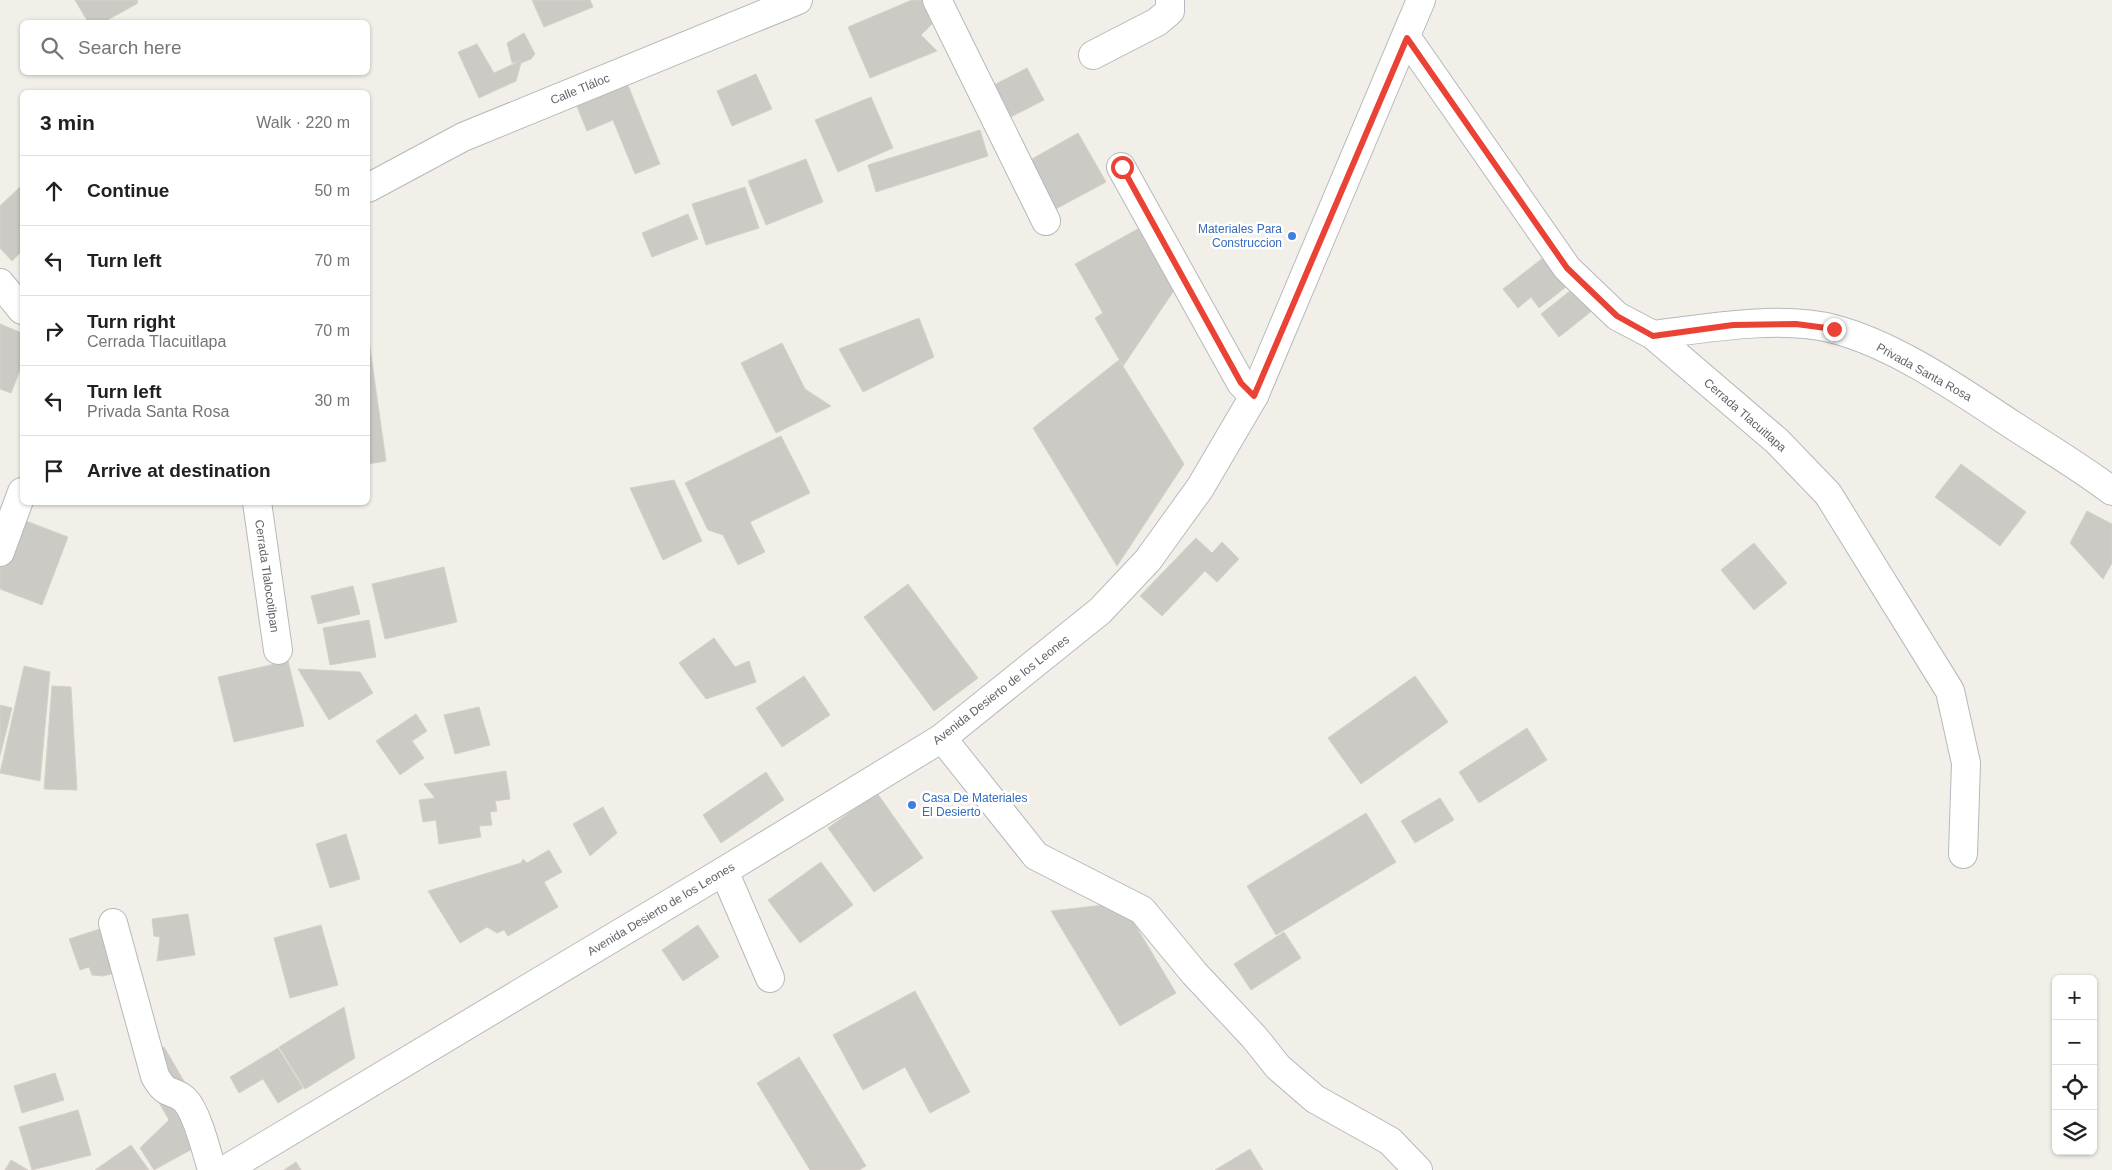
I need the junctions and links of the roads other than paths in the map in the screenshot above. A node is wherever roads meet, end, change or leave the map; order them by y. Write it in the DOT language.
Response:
graph roads {
  1 [pos="798,0"];
  2 [pos="937,0"];
  3 [pos="1170,0"];
  4 [pos="1422,0"];
  5 [pos="1407,38"];
  6 [pos="1093,55"];
  7 [pos="1122,167"];
  8 [pos="370,187"];
  9 [pos="1046,221"];
  10 [pos="0,283"];
  11 [pos="20,308"];
  12 [pos="1653,336"];
  13 [pos="1254,396"];
  14 [pos="2112,491"];
  15 [pos="20,497"];
  16 [pos="257,505"];
  17 [pos="0,552"];
  18 [pos="278,650"];
  19 [pos="942,738"];
  20 [pos="1964,854"];
  21 [pos="724,872"];
  22 [pos="113,923"];
  23 [pos="770,978"];
  24 [pos="212,1170"];
  25 [pos="225,1170"];
  26 [pos="1418,1170"];
  1 -- 8 [label="street, Calle Tláloc"];
  2 -- 9 [label="street"];
  3 -- 6 [label="street"];
  4 -- 5 [label="street, Avenida Desierto de los Leones"];
  5 -- 12 [label="street, Cerrada Tlacuitlapa"];
  5 -- 13 [label="street, Avenida Desierto de los Leones"];
  7 -- 13 [label="street"];
  10 -- 11 [label="street"];
  12 -- 14 [label="street, Privada Santa Rosa"];
  12 -- 20 [label="street, Cerrada Tlacuitlapa"];
  13 -- 19 [label="street, Avenida Desierto de los Leones"];
  15 -- 17 [label="street"];
  16 -- 18 [label="street, Cerrada Tlalocotilpan"];
  19 -- 21 [label="street, Avenida Desierto de los Leones"];
  19 -- 26 [label="street"];
  21 -- 23 [label="street"];
  21 -- 25 [label="street, Avenida Desierto de los Leones"];
  22 -- 24 [label="street"];
}
